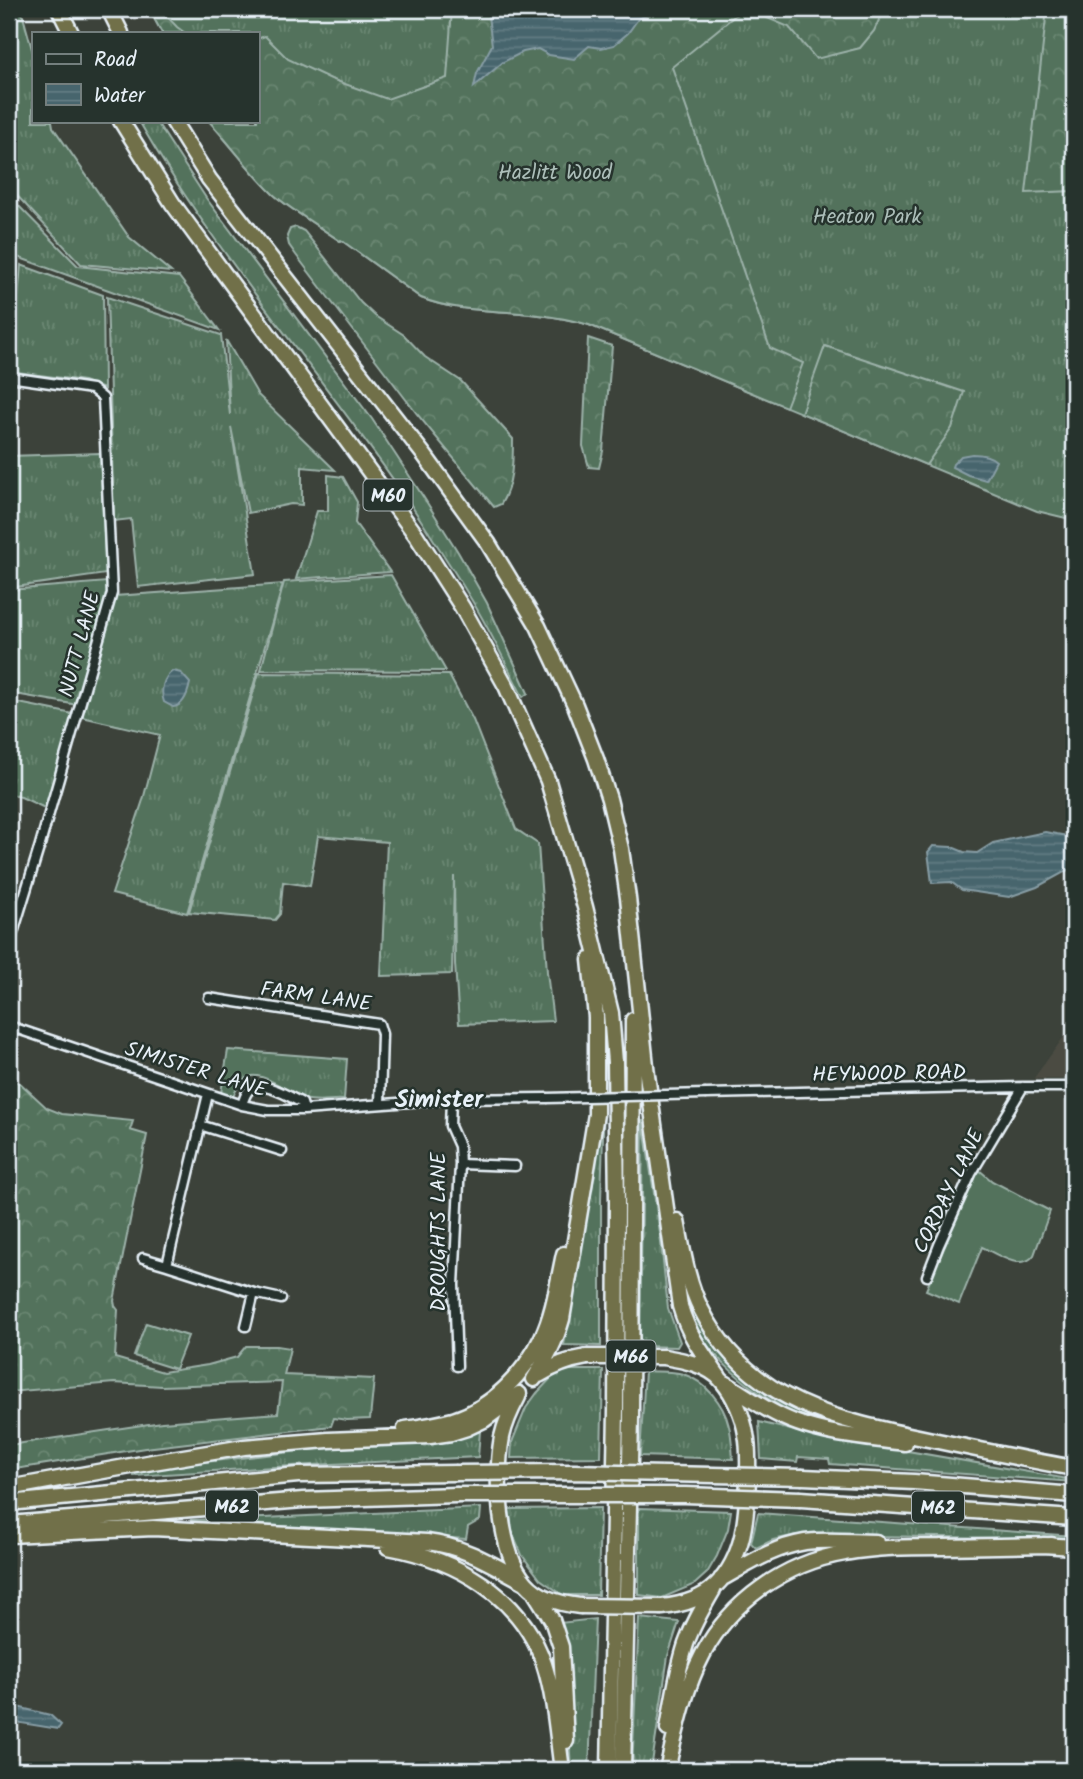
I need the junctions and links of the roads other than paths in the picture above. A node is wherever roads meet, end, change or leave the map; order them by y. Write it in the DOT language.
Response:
graph roads {
  1 [pos="59,9"];
  2 [pos="109,9"];
  3 [pos="70,32"];
  4 [pos="120,32"];
  5 [pos="122,122"];
  6 [pos="174,122"];
  7 [pos="9,377"];
  8 [pos="585,907"];
  9 [pos="634,942"];
  10 [pos="9,946"];
  11 [pos="209,998"];
  12 [pos="611,1013"];
  13 [pos="9,1026"];
  14 [pos="1023,1087"];
  15 [pos="1074,1087"];
  16 [pos="208,1094"];
  17 [pos="547,1098"];
  18 [pos="451,1099"];
  19 [pos="380,1104"];
  20 [pos="242,1105"];
  21 [pos="303,1110"];
  22 [pos="652,1111"];
  23 [pos="200,1125"];
  24 [pos="282,1151"];
  25 [pos="460,1164"];
  26 [pos="515,1166"];
  27 [pos="588,1169"];
  28 [pos="143,1258"];
  29 [pos="167,1265"];
  30 [pos="927,1276"];
  31 [pos="254,1293"];
  32 [pos="281,1299"];
  33 [pos="246,1326"];
  34 [pos="457,1366"];
  35 [pos="534,1378"];
  36 [pos="721,1379"];
  37 [pos="519,1394"];
  38 [pos="328,1440"];
  39 [pos="1011,1457"];
  40 [pos="1074,1468"];
  41 [pos="9,1488"];
  42 [pos="1074,1495"];
  43 [pos="9,1503"];
  44 [pos="1074,1518"];
  45 [pos="9,1524"];
  46 [pos="9,1535"];
  47 [pos="325,1536"];
  48 [pos="1052,1545"];
  49 [pos="1074,1547"];
  50 [pos="717,1584"];
  51 [pos="528,1585"];
  52 [pos="562,1770"];
  53 [pos="568,1770"];
  54 [pos="609,1770"];
  55 [pos="623,1770"];
  56 [pos="665,1770"];
  1 -- 3 [label="highway"];
  2 -- 4 [label="highway"];
  5 -- 8 [label="highway, M60"];
  6 -- 9 [label="highway, M60"];
  7 -- 10 [label="street, NUTT LANE"];
  8 -- 12 [label="highway, M60"];
  8 -- 27 [label="highway"];
  9 -- 22 [label="highway"];
  9 -- 55 [label="highway, M66"];
  11 -- 19 [label="street, FARM LANE"];
  12 -- 54 [label="highway, M66"];
  13 -- 16 [label="street, SIMISTER LANE"];
  14 -- 15 [label="street, HEYWOOD ROAD"];
  14 -- 17 [label="street, HEYWOOD ROAD, bridge"];
  14 -- 30 [label="street, CORDAY LANE"];
  16 -- 20 [label="street, SIMISTER LANE"];
  16 -- 23 [label="street"];
  17 -- 18 [label="street, SIMISTER LANE"];
  18 -- 19 [label="street, SIMISTER LANE"];
  18 -- 25 [label="street, DROUGHTS LANE"];
  19 -- 21 [label="street, SIMISTER LANE"];
  20 -- 21 [label="street, SIMISTER LANE"];
  20 -- 21 [label="street"];
  22 -- 36 [label="highway"];
  22 -- 39 [label="highway"];
  23 -- 24 [label="street"];
  23 -- 29 [label="street"];
  25 -- 26 [label="street"];
  25 -- 34 [label="street, DROUGHTS LANE"];
  27 -- 35 [label="highway"];
  27 -- 38 [label="highway"];
  28 -- 29 [label="street"];
  29 -- 31 [label="street"];
  31 -- 32 [label="street"];
  31 -- 33 [label="street"];
  35 -- 36 [label="highway, bridge"];
  35 -- 37 [label="highway"];
  36 -- 39 [label="highway"];
  36 -- 50 [label="highway"];
  37 -- 38 [label="highway"];
  37 -- 51 [label="highway"];
  38 -- 41 [label="highway"];
  39 -- 40 [label="highway"];
  42 -- 43 [label="highway, M62, bridge"];
  44 -- 45 [label="highway, M62, bridge"];
  46 -- 47 [label="highway"];
  47 -- 51 [label="highway"];
  47 -- 52 [label="highway"];
  48 -- 49 [label="highway"];
  48 -- 50 [label="highway"];
  48 -- 56 [label="highway"];
  50 -- 51 [label="highway, bridge"];
  50 -- 56 [label="highway"];
  51 -- 53 [label="highway"];
}
